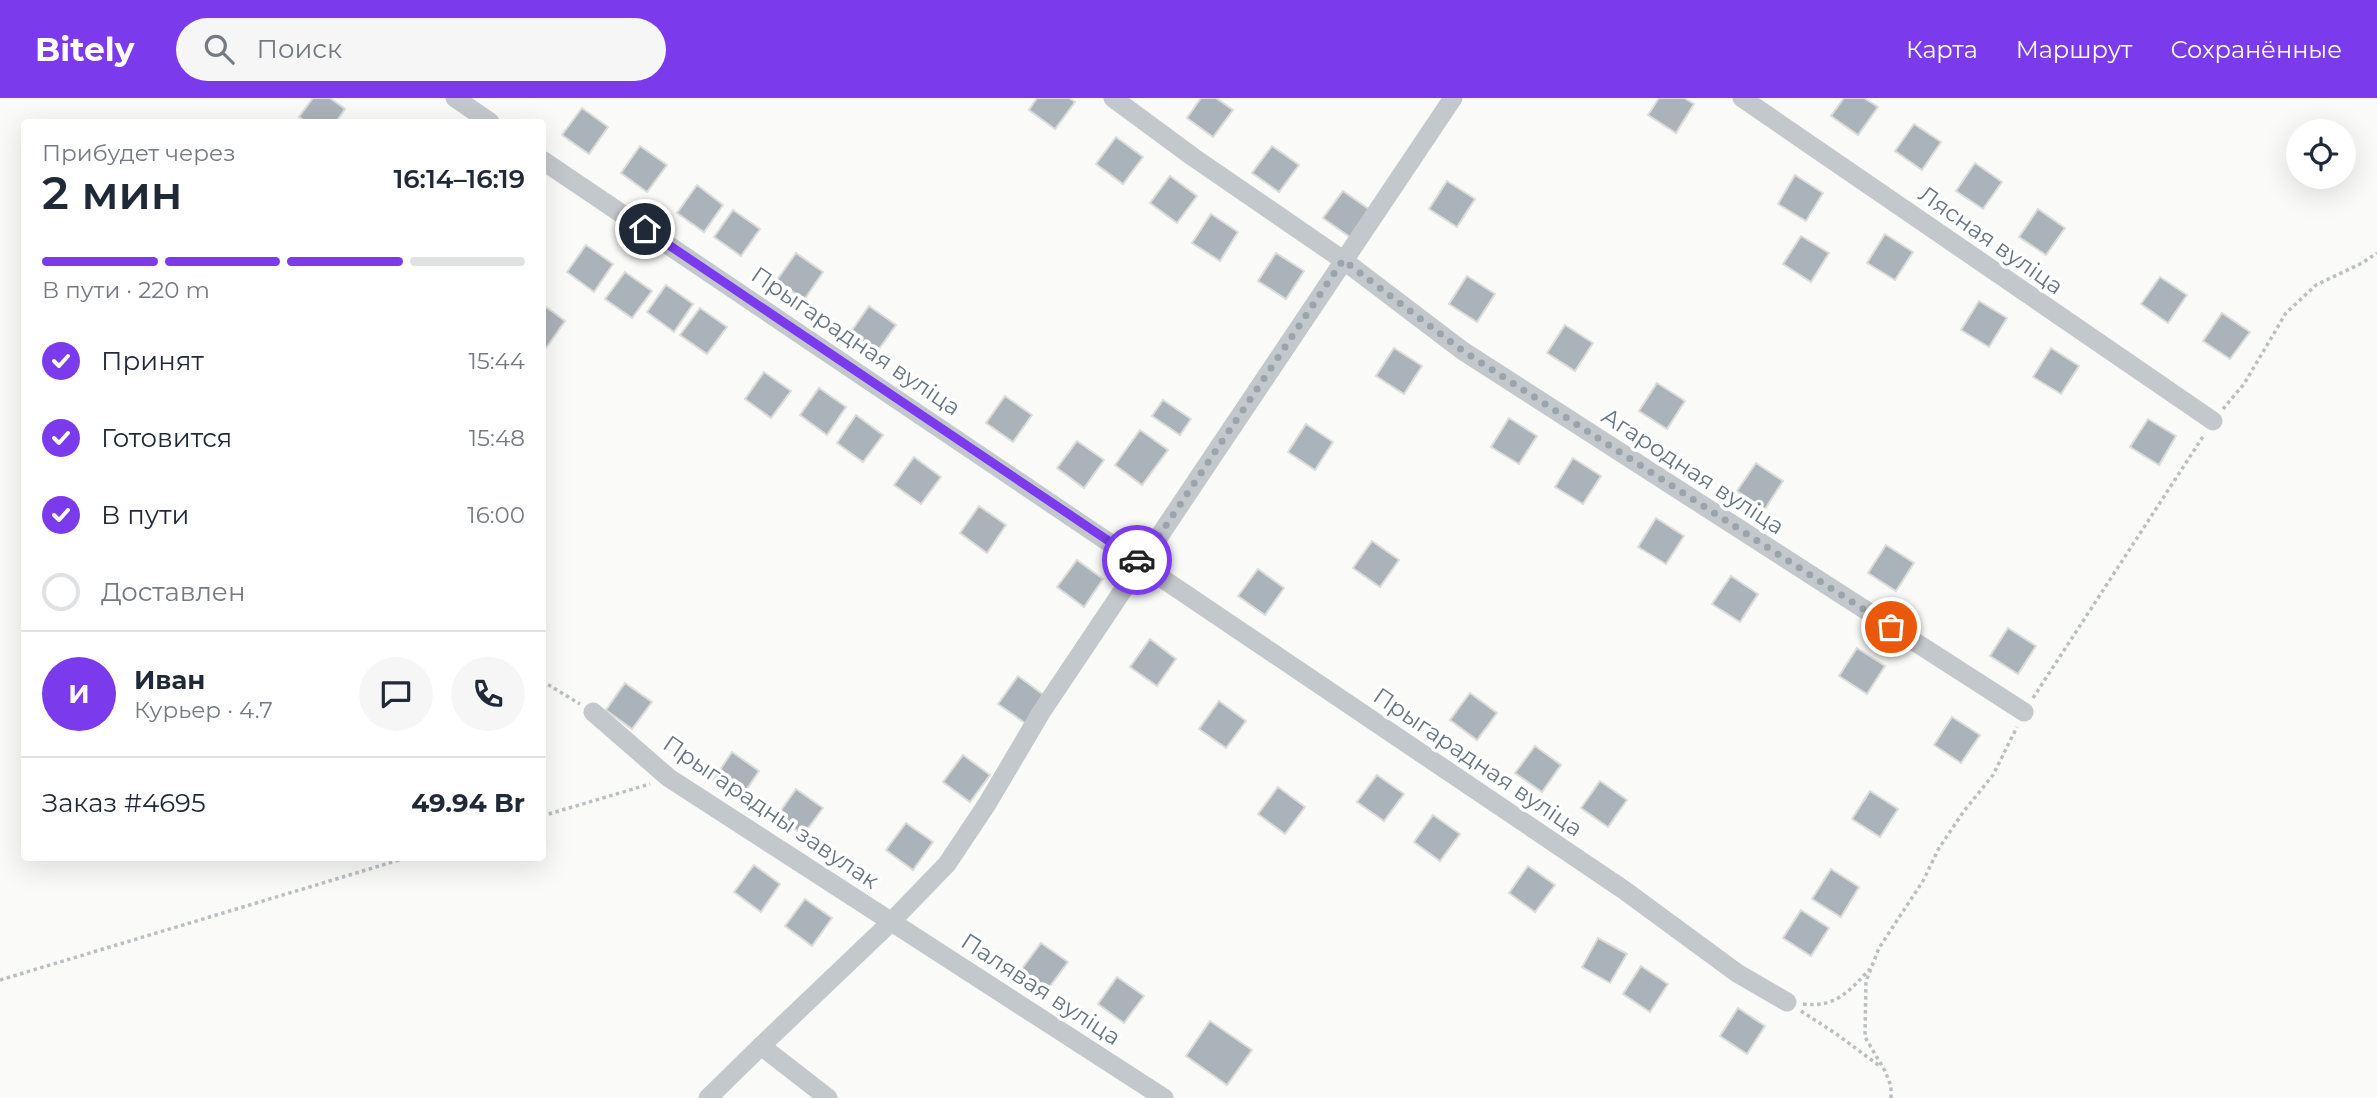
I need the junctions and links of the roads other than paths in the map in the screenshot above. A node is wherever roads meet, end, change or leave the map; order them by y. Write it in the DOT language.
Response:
graph roads {
  1 [pos="455,98"];
  2 [pos="1113,98"];
  3 [pos="1453,98"];
  4 [pos="1742,98"];
  5 [pos="485,119"];
  6 [pos="546,163"];
  7 [pos="1343,260"];
  8 [pos="2213,421"];
  9 [pos="1141,563"];
  10 [pos="593,712"];
  11 [pos="2024,712"];
  12 [pos="891,922"];
  13 [pos="1787,1002"];
  14 [pos="761,1046"];
  15 [pos="708,1098"];
  16 [pos="828,1098"];
  17 [pos="1164,1098"];
  1 -- 5 [label="street"];
  2 -- 7 [label="street, Агародная вуліца"];
  3 -- 7 [label="street"];
  4 -- 8 [label="street, Лясная вуліца"];
  6 -- 9 [label="street, Прыгарадная вуліца"];
  7 -- 9 [label="street"];
  7 -- 11 [label="street, Агародная вуліца"];
  9 -- 12 [label="street"];
  9 -- 13 [label="street, Прыгарадная вуліца"];
  10 -- 12 [label="street, Прыгарадны завулак"];
  12 -- 14 [label="street"];
  12 -- 17 [label="street, Палявая вуліца"];
  14 -- 15 [label="street"];
  14 -- 16 [label="street"];
}
